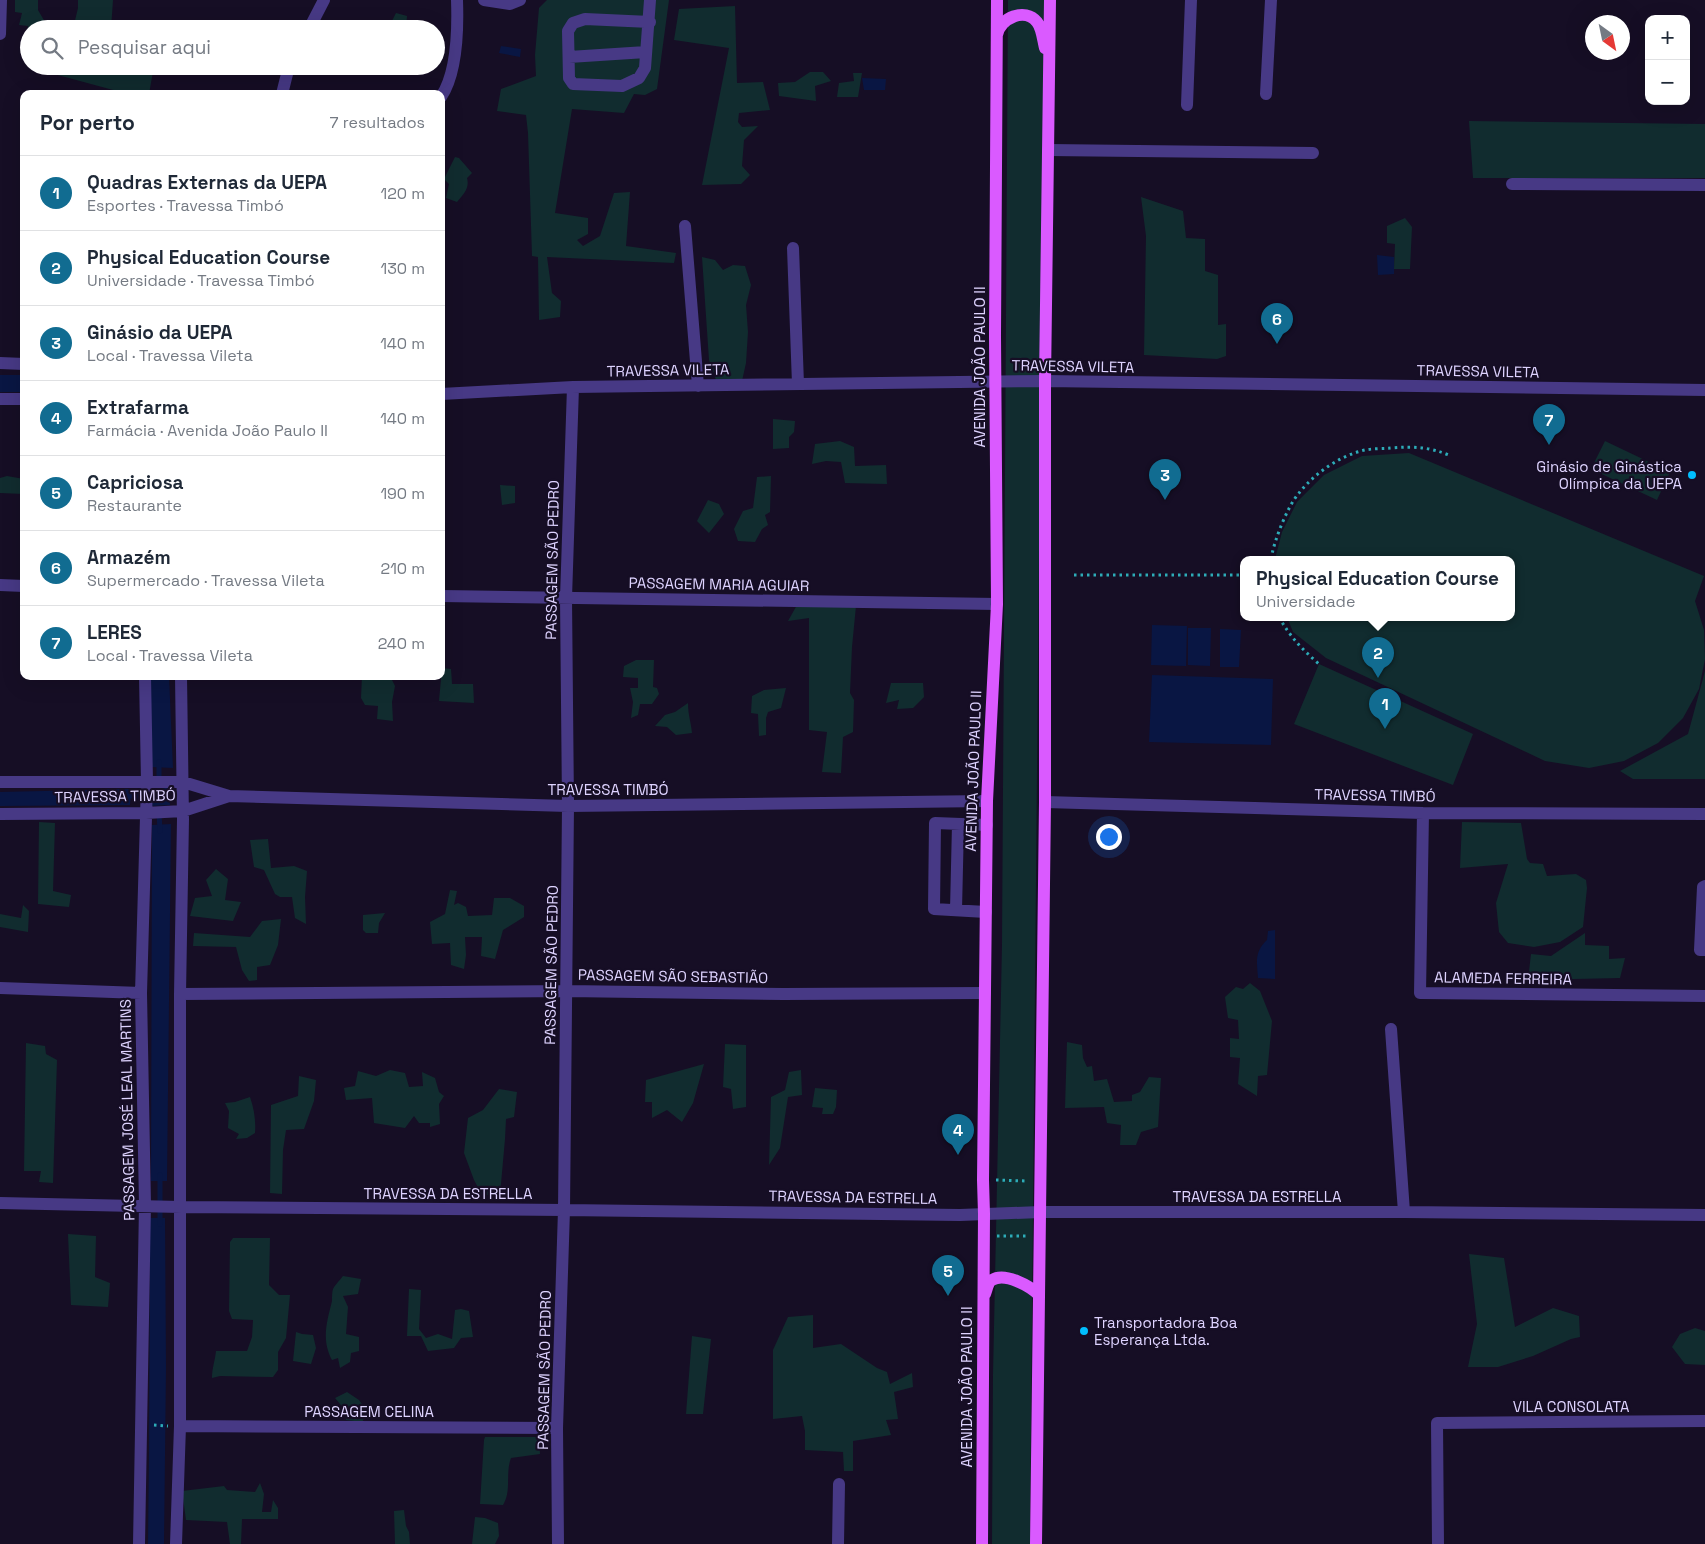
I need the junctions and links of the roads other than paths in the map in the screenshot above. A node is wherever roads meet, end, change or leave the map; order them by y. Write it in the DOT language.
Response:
graph roads {
  1 [pos="1,0"];
  2 [pos="324,0"];
  3 [pos="458,0"];
  4 [pos="484,0"];
  5 [pos="520,0"];
  6 [pos="650,0"];
  7 [pos="997,0"];
  8 [pos="1050,0"];
  9 [pos="1191,0"];
  10 [pos="1271,0"];
  11 [pos="314,20"];
  12 [pos="650,22"];
  13 [pos="0,34"];
  14 [pos="996,37"];
  15 [pos="646,52"];
  16 [pos="569,56"];
  17 [pos="1050,68"];
  18 [pos="287,75"];
  19 [pos="283,90"];
  20 [pos="445,91"];
  21 [pos="1266,94"];
  22 [pos="1187,105"];
  23 [pos="1048,150"];
  24 [pos="1313,153"];
  25 [pos="1512,184"];
  26 [pos="1705,185"];
  27 [pos="684,226"];
  28 [pos="793,248"];
  29 [pos="0,363"];
  30 [pos="20,364"];
  31 [pos="1045,381"];
  32 [pos="996,382"];
  33 [pos="798,384"];
  34 [pos="698,386"];
  35 [pos="573,387"];
  36 [pos="1705,390"];
  37 [pos="445,394"];
  38 [pos="0,399"];
  39 [pos="20,400"];
  40 [pos="0,585"];
  41 [pos="20,586"];
  42 [pos="445,596"];
  43 [pos="566,598"];
  44 [pos="997,604"];
  45 [pos="145,680"];
  46 [pos="181,680"];
  47 [pos="0,782"];
  48 [pos="178,782"];
  49 [pos="148,784"];
  50 [pos="229,796"];
  51 [pos="987,800"];
  52 [pos="1045,802"];
  53 [pos="568,806"];
  54 [pos="148,811"];
  55 [pos="177,812"];
  56 [pos="1423,813"];
  57 [pos="0,814"];
  58 [pos="1705,814"];
  59 [pos="958,824"];
  60 [pos="987,825"];
  61 [pos="1705,886"];
  62 [pos="956,910"];
  63 [pos="986,912"];
  64 [pos="1705,950"];
  65 [pos="0,988"];
  66 [pos="567,991"];
  67 [pos="141,992"];
  68 [pos="985,993"];
  69 [pos="180,994"];
  70 [pos="1705,996"];
  71 [pos="1392,1030"];
  72 [pos="0,1203"];
  73 [pos="145,1205"];
  74 [pos="181,1207"];
  75 [pos="564,1210"];
  76 [pos="1040,1212"];
  77 [pos="1404,1212"];
  78 [pos="984,1214"];
  79 [pos="1705,1215"];
  80 [pos="1039,1295"];
  81 [pos="983,1300"];
  82 [pos="1705,1421"];
  83 [pos="176,1426"];
  84 [pos="558,1428"];
  85 [pos="839,1484"];
  86 [pos="982,1509"];
  87 [pos="1036,1543"];
  88 [pos="139,1544"];
  89 [pos="176,1544"];
  90 [pos="558,1544"];
  91 [pos="838,1544"];
  92 [pos="982,1544"];
  93 [pos="989,1544"];
  94 [pos="1438,1544"];
  1 -- 13 [label="street"];
  2 -- 11 [label="street"];
  3 -- 20 [label="street"];
  4 -- 5 [label="street"];
  6 -- 12 [label="street"];
  7 -- 14 [label="main road, AVENIDA JOÃO PAULO II"];
  8 -- 17 [label="main road"];
  9 -- 22 [label="street"];
  10 -- 21 [label="street"];
  12 -- 15 [label="street"];
  12 -- 16 [label="street"];
  14 -- 17 [label="main road"];
  14 -- 32 [label="main road, AVENIDA JOÃO PAULO II"];
  15 -- 16 [label="street"];
  15 -- 16 [label="street"];
  17 -- 23 [label="main road"];
  18 -- 19 [label="street"];
  23 -- 24 [label="street"];
  23 -- 31 [label="main road"];
  25 -- 26 [label="street"];
  27 -- 34 [label="street"];
  28 -- 33 [label="street"];
  29 -- 30 [label="street"];
  31 -- 32 [label="street, TRAVESSA VILETA"];
  31 -- 36 [label="street, TRAVESSA VILETA"];
  31 -- 52 [label="main road"];
  32 -- 33 [label="street, TRAVESSA VILETA"];
  32 -- 44 [label="main road, AVENIDA JOÃO PAULO II"];
  33 -- 34 [label="street, TRAVESSA VILETA"];
  34 -- 35 [label="street, TRAVESSA VILETA"];
  35 -- 37 [label="street, TRAVESSA VILETA"];
  35 -- 43 [label="street, PASSAGEM SÃO PEDRO"];
  38 -- 39 [label="street"];
  40 -- 41 [label="street"];
  42 -- 43 [label="street, PASSAGEM MARIA AGUIAR"];
  43 -- 44 [label="street, PASSAGEM MARIA AGUIAR"];
  43 -- 53 [label="street, PASSAGEM SÃO PEDRO"];
  44 -- 51 [label="main road, AVENIDA JOÃO PAULO II"];
  45 -- 49 [label="street, PASSAGEM JOSÉ LEAL MARTINS"];
  46 -- 48 [label="street"];
  47 -- 49 [label="street, TRAVESSA TIMBÓ"];
  48 -- 49 [label="street, TRAVESSA TIMBÓ"];
  48 -- 50 [label="street, TRAVESSA TIMBÓ"];
  48 -- 55 [label="street"];
  49 -- 54 [label="street, PASSAGEM JOSÉ LEAL MARTINS"];
  50 -- 53 [label="street, TRAVESSA TIMBÓ"];
  50 -- 55 [label="street, TRAVESSA TIMBÓ"];
  51 -- 53 [label="street, TRAVESSA TIMBÓ"];
  51 -- 60 [label="main road, AVENIDA JOÃO PAULO II"];
  52 -- 56 [label="street, TRAVESSA TIMBÓ"];
  52 -- 76 [label="main road"];
  53 -- 66 [label="street, PASSAGEM SÃO PEDRO"];
  54 -- 55 [label="street, TRAVESSA TIMBÓ"];
  54 -- 57 [label="street, TRAVESSA TIMBÓ"];
  54 -- 67 [label="street, PASSAGEM JOSÉ LEAL MARTINS"];
  55 -- 69 [label="street"];
  56 -- 58 [label="street, TRAVESSA TIMBÓ"];
  56 -- 70 [label="street, ALAMEDA FERREIRA"];
  59 -- 60 [label="street"];
  59 -- 62 [label="street"];
  59 -- 62 [label="street"];
  60 -- 63 [label="main road, AVENIDA JOÃO PAULO II"];
  61 -- 64 [label="street"];
  62 -- 63 [label="street"];
  63 -- 68 [label="main road, AVENIDA JOÃO PAULO II"];
  65 -- 67 [label="street"];
  66 -- 68 [label="street, PASSAGEM SÃO SEBASTIÃO"];
  66 -- 69 [label="street, PASSAGEM SÃO SEBASTIÃO"];
  66 -- 75 [label="street, PASSAGEM SÃO PEDRO"];
  67 -- 73 [label="street, PASSAGEM JOSÉ LEAL MARTINS"];
  68 -- 78 [label="main road, AVENIDA JOÃO PAULO II"];
  69 -- 74 [label="street"];
  71 -- 77 [label="street"];
  72 -- 73 [label="street, TRAVESSA DA ESTRELLA"];
  73 -- 74 [label="street, TRAVESSA DA ESTRELLA"];
  73 -- 88 [label="street, PASSAGEM JOSÉ LEAL MARTINS"];
  74 -- 75 [label="street, TRAVESSA DA ESTRELLA"];
  74 -- 83 [label="street"];
  75 -- 78 [label="street, TRAVESSA DA ESTRELLA"];
  75 -- 84 [label="street, PASSAGEM SÃO PEDRO"];
  76 -- 77 [label="street, TRAVESSA DA ESTRELLA"];
  76 -- 78 [label="street, TRAVESSA DA ESTRELLA"];
  76 -- 80 [label="main road"];
  77 -- 79 [label="street, TRAVESSA DA ESTRELLA"];
  78 -- 81 [label="main road, AVENIDA JOÃO PAULO II"];
  80 -- 81 [label="main road"];
  80 -- 87 [label="main road"];
  81 -- 86 [label="main road, AVENIDA JOÃO PAULO II"];
  82 -- 94 [label="street, VILA CONSOLATA"];
  83 -- 84 [label="street, PASSAGEM CELINA"];
  83 -- 89 [label="street"];
  84 -- 90 [label="street, PASSAGEM SÃO PEDRO"];
  85 -- 91 [label="street"];
  86 -- 92 [label="main road, AVENIDA JOÃO PAULO II"];
  86 -- 93 [label="main road"];
}
